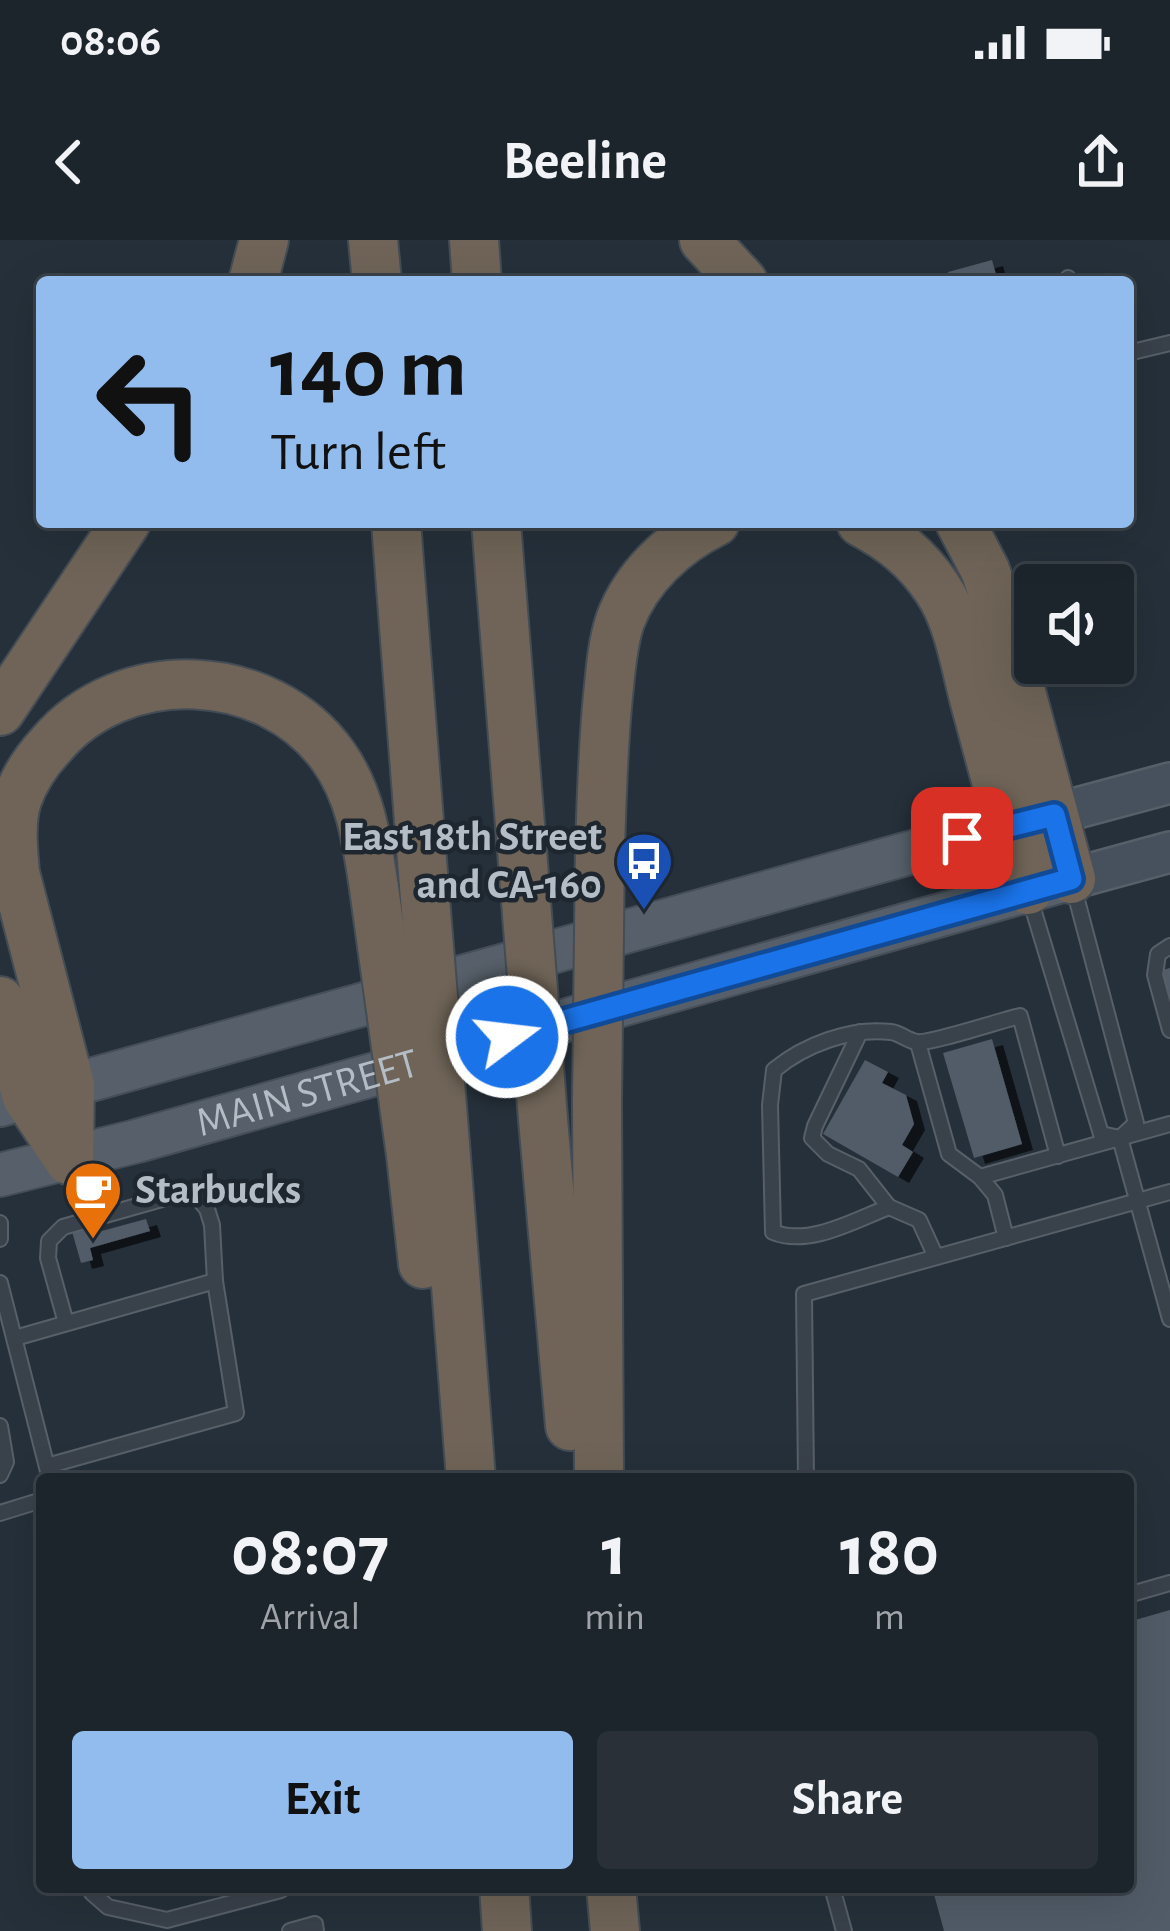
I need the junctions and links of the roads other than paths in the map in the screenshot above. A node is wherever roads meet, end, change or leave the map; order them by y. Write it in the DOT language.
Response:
graph roads {
  1 [pos="265,240"];
  2 [pos="373,240"];
  3 [pos="474,240"];
  4 [pos="704,240"];
  5 [pos="255,276"];
  6 [pos="376,276"];
  7 [pos="477,276"];
  8 [pos="737,276"];
  9 [pos="1170,343"];
  10 [pos="1134,352"];
  11 [pos="122,528"];
  12 [pos="395,528"];
  13 [pos="496,528"];
  14 [pos="705,528"];
  15 [pos="873,528"];
  16 [pos="963,528"];
  17 [pos="0,712"];
  18 [pos="1170,783"];
  19 [pos="1030,821"];
  20 [pos="1170,852"];
  21 [pos="1049,884"];
  22 [pos="1170,946"];
  23 [pos="0,1000"];
  24 [pos="1170,1030"];
  25 [pos="860,1032"];
  26 [pos="918,1042"];
  27 [pos="32,1095"];
  28 [pos="1170,1124"];
  29 [pos="1120,1138"];
  30 [pos="428,1150"];
  31 [pos="1058,1156"];
  32 [pos="69,1160"];
  33 [pos="0,1175"];
  34 [pos="980,1178"];
  35 [pos="1170,1192"];
  36 [pos="0,1196"];
  37 [pos="1137,1201"];
  38 [pos="889,1207"];
  39 [pos="0,1223"];
  40 [pos="1006,1238"];
  41 [pos="0,1239"];
  42 [pos="936,1257"];
  43 [pos="215,1281"];
  44 [pos="0,1283"];
  45 [pos="1170,1318"];
  46 [pos="66,1324"];
  47 [pos="15,1338"];
  48 [pos="0,1426"];
  49 [pos="48,1473"];
  50 [pos="446,1473"];
  51 [pos="470,1473"];
  52 [pos="574,1473"];
  53 [pos="599,1473"];
  54 [pos="806,1473"];
  55 [pos="0,1475"];
  56 [pos="36,1502"];
  57 [pos="0,1513"];
  58 [pos="1170,1583"];
  59 [pos="1134,1593"];
  60 [pos="92,1893"];
  61 [pos="269,1893"];
  62 [pos="504,1893"];
  63 [pos="612,1893"];
  64 [pos="632,1893"];
  65 [pos="834,1893"];
  66 [pos="290,1931"];
  67 [pos="316,1931"];
  68 [pos="507,1931"];
  69 [pos="615,1931"];
  70 [pos="635,1931"];
  71 [pos="844,1931"];
  1 -- 5 [label="highway"];
  2 -- 6 [label="highway"];
  3 -- 7 [label="highway"];
  4 -- 8 [label="highway"];
  9 -- 10 [label="lane"];
  11 -- 17 [label="highway"];
  12 -- 30 [label="highway, bridge"];
  13 -- 52 [label="highway, bridge"];
  14 -- 53 [label="highway, bridge"];
  15 -- 19 [label="highway"];
  16 -- 19 [label="highway"];
  18 -- 19 [label="main road"];
  19 -- 21 [label="highway"];
  19 -- 27 [label="main road, MAIN STREET"];
  20 -- 21 [label="main road"];
  21 -- 29 [label="lane"];
  21 -- 29 [label="lane"];
  21 -- 32 [label="main road, MAIN STREET"];
  22 -- 24 [label="lane"];
  23 -- 27 [label="highway"];
  25 -- 26 [label="lane"];
  25 -- 38 [label="lane"];
  25 -- 38 [label="lane"];
  26 -- 31 [label="lane"];
  26 -- 34 [label="lane"];
  27 -- 30 [label="highway, bridge"];
  27 -- 32 [label="highway"];
  28 -- 29 [label="lane"];
  29 -- 31 [label="lane"];
  29 -- 37 [label="lane"];
  30 -- 50 [label="highway"];
  30 -- 51 [label="highway"];
  31 -- 34 [label="lane"];
  32 -- 33 [label="main road, MAIN STREET"];
  33 -- 36 [label="lane"];
  34 -- 40 [label="lane"];
  35 -- 37 [label="lane"];
  37 -- 40 [label="lane"];
  37 -- 45 [label="lane"];
  38 -- 42 [label="lane"];
  39 -- 41 [label="lane"];
  40 -- 42 [label="lane"];
  42 -- 54 [label="lane"];
  43 -- 46 [label="lane"];
  43 -- 46 [label="lane"];
  43 -- 49 [label="lane"];
  44 -- 47 [label="lane"];
  46 -- 47 [label="lane"];
  47 -- 49 [label="lane"];
  48 -- 55 [label="lane"];
  56 -- 57 [label="lane"];
  58 -- 59 [label="lane"];
  60 -- 61 [label="lane"];
  62 -- 68 [label="highway"];
  63 -- 69 [label="highway"];
  64 -- 70 [label="highway"];
  65 -- 71 [label="lane"];
  66 -- 67 [label="lane"];
}
